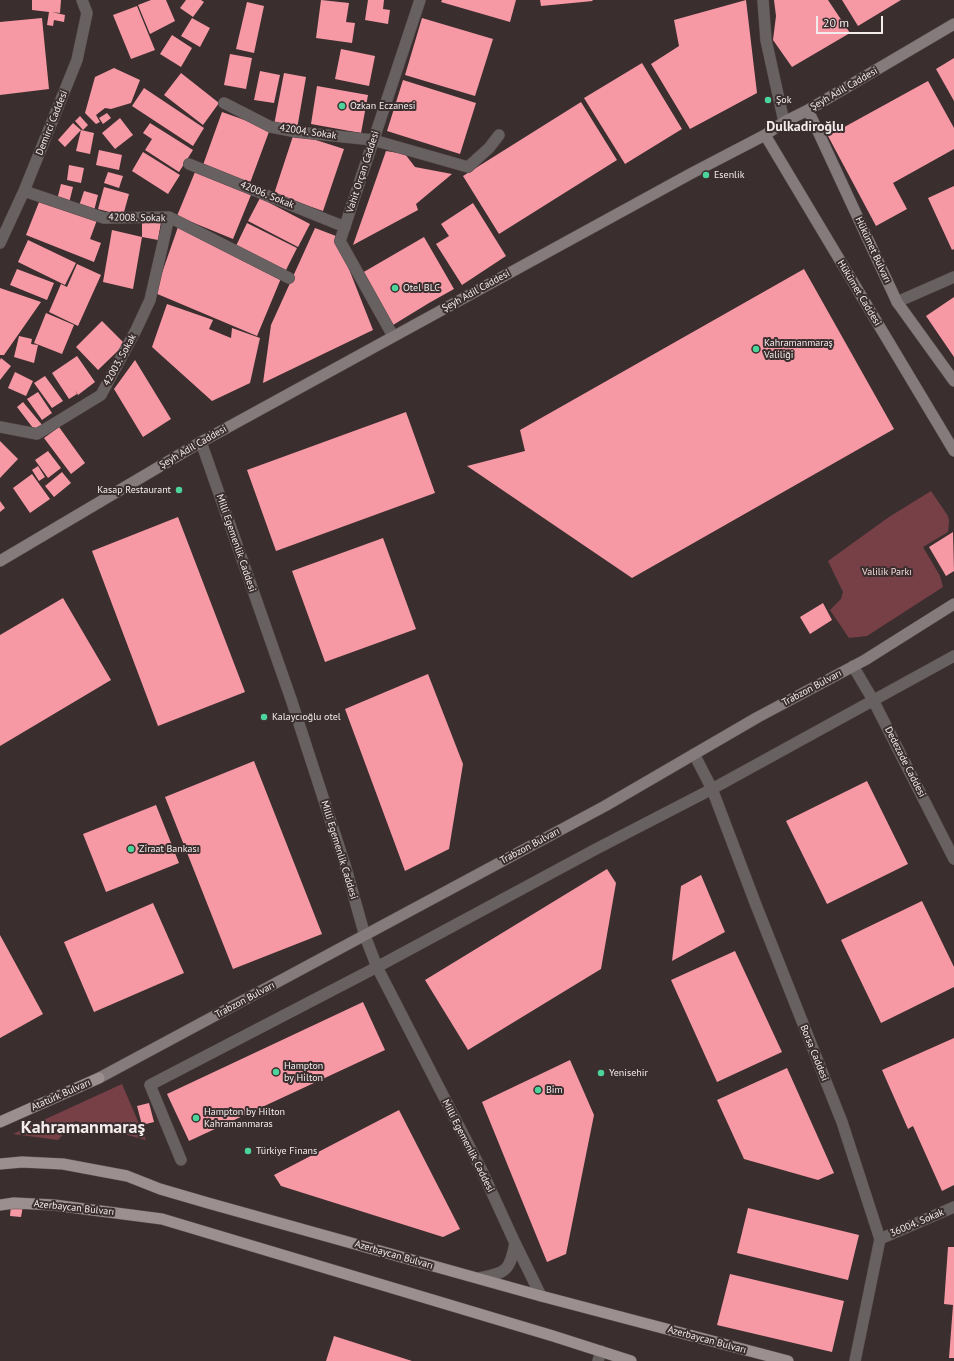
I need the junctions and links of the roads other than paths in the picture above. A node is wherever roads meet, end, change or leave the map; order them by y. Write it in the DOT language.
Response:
graph roads {
  1 [pos="82,0"];
  2 [pos="420,0"];
  3 [pos="763,0"];
  4 [pos="954,24"];
  5 [pos="224,103"];
  6 [pos="808,110"];
  7 [pos="784,122"];
  8 [pos="499,135"];
  9 [pos="765,135"];
  10 [pos="373,140"];
  11 [pos="189,164"];
  12 [pos="24,191"];
  13 [pos="169,217"];
  14 [pos="345,227"];
  15 [pos="0,243"];
  16 [pos="954,277"];
  17 [pos="289,278"];
  18 [pos="898,302"];
  19 [pos="393,336"];
  20 [pos="954,381"];
  21 [pos="0,427"];
  22 [pos="201,442"];
  23 [pos="954,451"];
  24 [pos="0,561"];
  25 [pos="954,604"];
  26 [pos="954,656"];
  27 [pos="853,666"];
  28 [pos="873,700"];
  29 [pos="694,754"];
  30 [pos="712,789"];
  31 [pos="954,859"];
  32 [pos="365,936"];
  33 [pos="377,967"];
  34 [pos="99,1078"];
  35 [pos="0,1122"];
  36 [pos="181,1160"];
  37 [pos="0,1164"];
  38 [pos="0,1206"];
  39 [pos="954,1207"];
  40 [pos="880,1239"];
  41 [pos="515,1243"];
  42 [pos="479,1278"];
  43 [pos="541,1296"];
  44 [pos="600,1356"];
  45 [pos="631,1361"];
  46 [pos="788,1361"];
  47 [pos="855,1361"];
  1 -- 12 [label="street, Demirci Caddesi"];
  2 -- 10 [label="street, Vahit Orçan Caddesi"];
  3 -- 7 [label="street"];
  4 -- 6 [label="main road, Şeyh Adil Caddesi"];
  5 -- 10 [label="street, 42004. Sokak"];
  6 -- 7 [label="main road, Şeyh Adil Caddesi"];
  6 -- 18 [label="main road, Hükümet Bulvarı"];
  7 -- 9 [label="main road, Şeyh Adil Caddesi"];
  8 -- 10 [label="street, 42004. Sokak"];
  9 -- 19 [label="main road, Şeyh Adil Caddesi"];
  9 -- 23 [label="main road, Hükümet Caddesi"];
  10 -- 14 [label="street, Vahit Orçan Caddesi"];
  11 -- 14 [label="street, 42006. Sokak"];
  12 -- 13 [label="street, 42008. Sokak"];
  12 -- 15 [label="street, Demirci Caddesi"];
  13 -- 17 [label="street, 42008. Sokak"];
  13 -- 21 [label="street, 42003. Sokak"];
  14 -- 19 [label="street, Vahit Orçan Caddesi"];
  16 -- 18 [label="street"];
  18 -- 20 [label="main road, Hükümet Bulvarı"];
  19 -- 22 [label="main road, Şeyh Adil Caddesi"];
  22 -- 24 [label="main road, Şeyh Adil Caddesi"];
  22 -- 32 [label="street, Milli Egemenlik Caddesi"];
  25 -- 27 [label="main road, Trabzon Bulvarı"];
  26 -- 28 [label="street"];
  27 -- 28 [label="street, Dedezade Caddesi"];
  27 -- 29 [label="main road, Trabzon Bulvarı"];
  28 -- 30 [label="street"];
  28 -- 31 [label="street, Dedezade Caddesi"];
  29 -- 30 [label="street, Borsa Caddesi"];
  29 -- 32 [label="main road, Trabzon Bulvarı"];
  30 -- 33 [label="street"];
  30 -- 40 [label="street, Borsa Caddesi"];
  32 -- 33 [label="street, Milli Egemenlik Caddesi"];
  32 -- 34 [label="main road, Trabzon Bulvarı"];
  33 -- 36 [label="street"];
  33 -- 41 [label="street, Milli Egemenlik Caddesi"];
  34 -- 35 [label="main road, Atatürk Bulvarı"];
  37 -- 42 [label="main road, Azerbaycan Bulvarı"];
  38 -- 44 [label="main road, Azerbaycan Bulvarı"];
  39 -- 40 [label="street, 36004. Sokak"];
  40 -- 47 [label="street, Borsa Caddesi"];
  41 -- 42 [label="street"];
  41 -- 43 [label="street, Milli Egemenlik Caddesi"];
  42 -- 43 [label="main road, Azerbaycan Bulvarı"];
  43 -- 46 [label="main road, Azerbaycan Bulvarı"];
  44 -- 45 [label="main road, Azerbaycan Bulvarı"];
}
